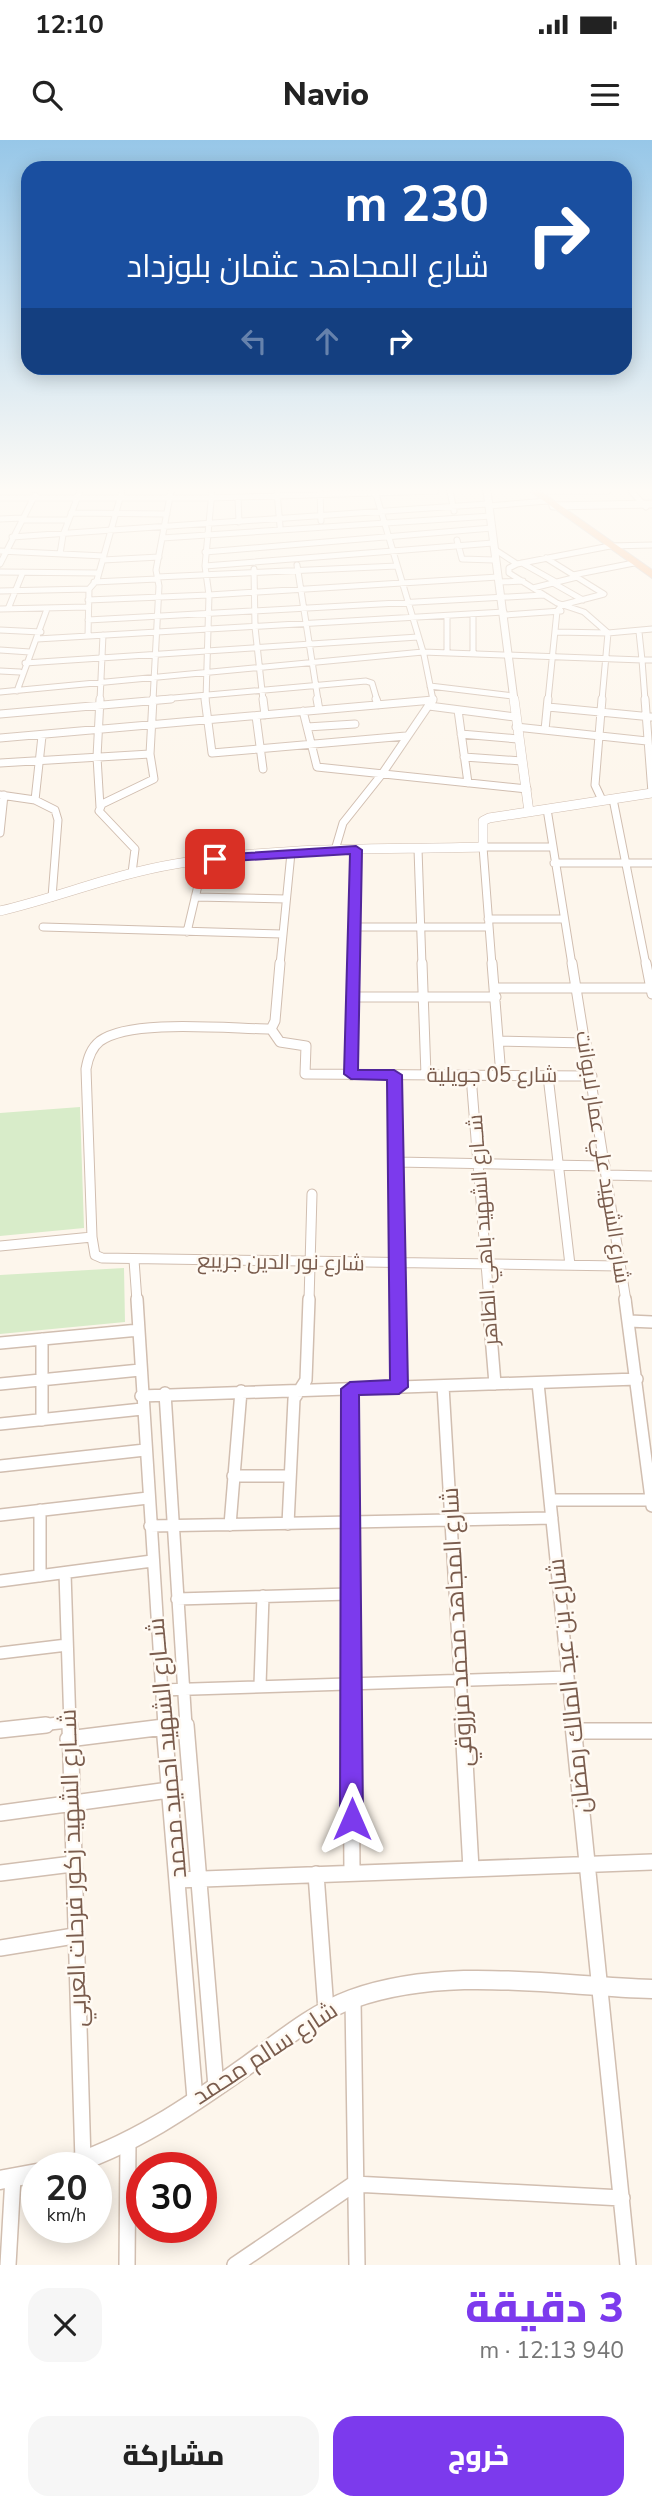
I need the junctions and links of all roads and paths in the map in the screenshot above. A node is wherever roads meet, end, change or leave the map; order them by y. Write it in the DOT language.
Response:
graph roads {
  1 [pos="45,590"];
  2 [pos="89,590"];
  3 [pos="158,590"];
  4 [pos="208,590"];
  5 [pos="282,590"];
  6 [pos="301,590"];
  7 [pos="404,590"];
  8 [pos="502,590"];
  9 [pos="536,590"];
  10 [pos="567,590"];
  11 [pos="599,590"];
  12 [pos="0,591"];
  13 [pos="14,591"];
  14 [pos="253,592"];
  15 [pos="208,595"];
  16 [pos="503,595"];
  17 [pos="544,595"];
  18 [pos="158,597"];
  19 [pos="583,600"];
  20 [pos="408,601"];
  21 [pos="88,604"];
  22 [pos="303,607"];
  23 [pos="47,608"];
  24 [pos="559,608"];
  25 [pos="0,609"];
  26 [pos="8,609"];
  27 [pos="253,610"];
  28 [pos="207,613"];
  29 [pos="473,614"];
  30 [pos="504,614"];
  31 [pos="156,616"];
  32 [pos="447,616"];
  33 [pos="412,618"];
  34 [pos="88,620"];
  35 [pos="305,625"];
  36 [pos="255,628"];
  37 [pos="652,629"];
  38 [pos="0,630"];
  39 [pos="206,630"];
  40 [pos="41,632"];
  41 [pos="156,632"];
  42 [pos="555,632"];
  43 [pos="639,632"];
  44 [pos="608,633"];
  45 [pos="103,635"];
  46 [pos="88,636"];
  47 [pos="418,637"];
  48 [pos="37,639"];
  49 [pos="308,644"];
  50 [pos="257,648"];
  51 [pos="0,650"];
  52 [pos="206,651"];
  53 [pos="30,652"];
  54 [pos="423,652"];
  55 [pos="155,653"];
  56 [pos="447,653"];
  57 [pos="473,653"];
  58 [pos="508,654"];
  59 [pos="553,656"];
  60 [pos="103,658"];
  61 [pos="604,659"];
  62 [pos="642,660"];
  63 [pos="652,660"];
  64 [pos="311,662"];
  65 [pos="24,663"];
  66 [pos="259,668"];
  67 [pos="0,671"];
  68 [pos="20,672"];
  69 [pos="205,673"];
  70 [pos="155,677"];
  71 [pos="644,679"];
  72 [pos="652,679"];
  73 [pos="101,681"];
  74 [pos="315,686"];
  75 [pos="430,687"];
  76 [pos="262,690"];
  77 [pos="18,691"];
  78 [pos="0,692"];
  79 [pos="205,695"];
  80 [pos="513,696"];
  81 [pos="154,699"];
  82 [pos="431,703"];
  83 [pos="99,705"];
  84 [pos="379,705"];
  85 [pos="351,707"];
  86 [pos="548,707"];
  87 [pos="318,710"];
  88 [pos="458,710"];
  89 [pos="303,711"];
  90 [pos="600,713"];
  91 [pos="0,714"];
  92 [pos="265,715"];
  93 [pos="256,716"];
  94 [pos="649,717"];
  95 [pos="207,721"];
  96 [pos="516,722"];
  97 [pos="355,724"];
  98 [pos="152,726"];
  99 [pos="307,727"];
  100 [pos="545,730"];
  101 [pos="99,731"];
  102 [pos="461,734"];
  103 [pos="41,736"];
  104 [pos="406,736"];
  105 [pos="597,736"];
  106 [pos="0,738"];
  107 [pos="518,739"];
  108 [pos="359,740"];
  109 [pos="647,741"];
  110 [pos="310,745"];
  111 [pos="261,750"];
  112 [pos="650,753"];
  113 [pos="150,754"];
  114 [pos="97,757"];
  115 [pos="464,757"];
  116 [pos="41,760"];
  117 [pos="522,761"];
  118 [pos="0,763"];
  119 [pos="263,769"];
  120 [pos="382,774"];
  121 [pos="468,783"];
  122 [pos="527,789"];
  123 [pos="652,793"];
  124 [pos="2,795"];
  125 [pos="613,799"];
  126 [pos="35,800"];
  127 [pos="602,800"];
  128 [pos="100,807"];
  129 [pos="547,809"];
  130 [pos="529,812"];
  131 [pos="0,834"];
  132 [pos="483,847"];
  133 [pos="551,847"];
  134 [pos="418,849"];
  135 [pos="335,850"];
  136 [pos="356,850"];
  137 [pos="291,853"];
  138 [pos="204,860"];
  139 [pos="554,863"];
  140 [pos="626,863"];
  141 [pos="652,863"];
  142 [pos="132,873"];
  143 [pos="52,897"];
  144 [pos="195,897"];
  145 [pos="286,900"];
  146 [pos="0,911"];
  147 [pos="564,919"];
  148 [pos="489,923"];
  149 [pos="43,927"];
  150 [pos="353,927"];
  151 [pos="421,927"];
  152 [pos="187,932"];
  153 [pos="282,934"];
  154 [pos="577,988"];
  155 [pos="652,990"];
  156 [pos="496,993"];
  157 [pos="351,997"];
  158 [pos="424,997"];
  159 [pos="271,1030"];
  160 [pos="500,1041"];
  161 [pos="586,1043"];
  162 [pos="351,1074"];
  163 [pos="394,1075"];
  164 [pos="426,1075"];
  165 [pos="471,1076"];
  166 [pos="501,1076"];
  167 [pos="548,1076"];
  168 [pos="592,1076"];
  169 [pos="397,1162"];
  170 [pos="478,1164"];
  171 [pos="558,1166"];
  172 [pos="605,1170"];
  173 [pos="652,1176"];
  174 [pos="312,1194"];
  175 [pos="92,1237"];
  176 [pos="0,1246"];
  177 [pos="134,1259"];
  178 [pos="310,1262"];
  179 [pos="398,1263"];
  180 [pos="484,1264"];
  181 [pos="570,1265"];
  182 [pos="619,1266"];
  183 [pos="629,1321"];
  184 [pos="652,1322"];
  185 [pos="139,1330"];
  186 [pos="42,1339"];
  187 [pos="0,1343"];
  188 [pos="140,1370"];
  189 [pos="637,1379"];
  190 [pos="42,1380"];
  191 [pos="538,1383"];
  192 [pos="0,1384"];
  193 [pos="495,1384"];
  194 [pos="443,1386"];
  195 [pos="399,1387"];
  196 [pos="350,1389"];
  197 [pos="300,1390"];
  198 [pos="241,1391"];
  199 [pos="165,1393"];
  200 [pos="142,1403"];
  201 [pos="43,1420"];
  202 [pos="0,1424"];
  203 [pos="145,1450"];
  204 [pos="0,1466"];
  205 [pos="233,1476"];
  206 [pos="290,1476"];
  207 [pos="148,1498"];
  208 [pos="551,1500"];
  209 [pos="652,1502"];
  210 [pos="40,1510"];
  211 [pos="0,1515"];
  212 [pos="552,1518"];
  213 [pos="450,1520"];
  214 [pos="349,1523"];
  215 [pos="288,1524"];
  216 [pos="172,1525"];
  217 [pos="230,1525"];
  218 [pos="150,1526"];
  219 [pos="152,1561"];
  220 [pos="65,1573"];
  221 [pos="40,1576"];
  222 [pos="0,1581"];
  223 [pos="349,1594"];
  224 [pos="263,1596"];
  225 [pos="177,1599"];
  226 [pos="67,1645"];
  227 [pos="0,1653"];
  228 [pos="568,1677"];
  229 [pos="460,1680"];
  230 [pos="351,1684"];
  231 [pos="260,1685"];
  232 [pos="183,1687"];
  233 [pos="161,1690"];
  234 [pos="68,1722"];
  235 [pos="164,1727"];
  236 [pos="0,1730"];
  237 [pos="574,1731"];
  238 [pos="652,1731"];
  239 [pos="68,1739"];
  240 [pos="191,1787"];
  241 [pos="169,1790"];
  242 [pos="70,1804"];
  243 [pos="0,1813"];
  244 [pos="652,1862"];
  245 [pos="72,1864"];
  246 [pos="588,1865"];
  247 [pos="471,1869"];
  248 [pos="0,1873"];
  249 [pos="352,1873"];
  250 [pos="316,1874"];
  251 [pos="198,1877"];
  252 [pos="177,1880"];
  253 [pos="74,1936"];
  254 [pos="0,1948"];
  255 [pos="602,1989"];
  256 [pos="652,1989"];
  257 [pos="353,1998"];
  258 [pos="326,2010"];
  259 [pos="216,2088"];
  260 [pos="195,2099"];
  261 [pos="128,2142"];
  262 [pos="83,2152"];
  263 [pos="106,2152"];
  264 [pos="6,2179"];
  265 [pos="354,2184"];
  266 [pos="622,2198"];
  267 [pos="8,2265"];
  268 [pos="127,2265"];
  269 [pos="235,2265"];
  270 [pos="357,2265"];
  271 [pos="628,2265"];
  1 -- 13 [label="street"];
  2 -- 21 [label="street"];
  3 -- 18 [label="street"];
  4 -- 15 [label="street"];
  5 -- 14 [label="street"];
  6 -- 22 [label="street"];
  7 -- 20 [label="street"];
  8 -- 16 [label="street"];
  9 -- 17 [label="street"];
  10 -- 19 [label="street"];
  11 -- 19 [label="street"];
  12 -- 13 [label="street"];
  13 -- 26 [label="street"];
  14 -- 15 [label="street"];
  14 -- 27 [label="street"];
  15 -- 18 [label="street"];
  15 -- 28 [label="street"];
  16 -- 17 [label="street"];
  16 -- 20 [label="street"];
  16 -- 30 [label="street"];
  17 -- 24 [label="street"];
  18 -- 21 [label="street"];
  18 -- 31 [label="street"];
  19 -- 24 [label="street"];
  20 -- 22 [label="street"];
  20 -- 33 [label="street"];
  21 -- 23 [label="street"];
  21 -- 34 [label="street"];
  22 -- 27 [label="street"];
  22 -- 35 [label="street"];
  23 -- 26 [label="street"];
  23 -- 40 [label="street"];
  24 -- 30 [label="street"];
  24 -- 42 [label="street"];
  24 -- 44 [label="street"];
  25 -- 26 [label="street"];
  27 -- 28 [label="street"];
  27 -- 36 [label="street"];
  28 -- 31 [label="street"];
  28 -- 39 [label="street"];
  29 -- 30 [label="street"];
  29 -- 32 [label="street"];
  29 -- 57 [label="street"];
  30 -- 58 [label="street"];
  31 -- 34 [label="street"];
  31 -- 41 [label="street"];
  32 -- 33 [label="street"];
  32 -- 56 [label="street"];
  33 -- 35 [label="street"];
  33 -- 47 [label="street"];
  34 -- 46 [label="street"];
  35 -- 36 [label="street"];
  35 -- 49 [label="street"];
  36 -- 39 [label="street"];
  36 -- 50 [label="street"];
  37 -- 43 [label="street"];
  38 -- 40 [label="street"];
  39 -- 41 [label="street"];
  39 -- 52 [label="street"];
  40 -- 48 [label="street"];
  41 -- 45 [label="street"];
  41 -- 55 [label="street"];
  42 -- 44 [label="street"];
  42 -- 59 [label="street"];
  43 -- 44 [label="street"];
  43 -- 62 [label="street"];
  44 -- 61 [label="street"];
  45 -- 46 [label="street"];
  45 -- 60 [label="street"];
  46 -- 48 [label="street"];
  47 -- 49 [label="street"];
  47 -- 54 [label="street"];
  48 -- 53 [label="street"];
  49 -- 50 [label="street"];
  49 -- 64 [label="street"];
  50 -- 52 [label="street"];
  50 -- 66 [label="street"];
  51 -- 53 [label="street"];
  52 -- 55 [label="street"];
  52 -- 69 [label="street"];
  53 -- 65 [label="street"];
  54 -- 56 [label="street"];
  54 -- 64 [label="street"];
  54 -- 75 [label="street"];
  55 -- 60 [label="street"];
  55 -- 70 [label="street"];
  56 -- 57 [label="street"];
  57 -- 58 [label="street"];
  58 -- 59 [label="street"];
  58 -- 80 [label="street"];
  59 -- 61 [label="street"];
  59 -- 86 [label="street"];
  60 -- 65 [label="street"];
  60 -- 73 [label="street"];
  61 -- 62 [label="street"];
  61 -- 90 [label="street"];
  62 -- 63 [label="street"];
  62 -- 71 [label="street"];
  64 -- 66 [label="street"];
  64 -- 74 [label="street"];
  65 -- 68 [label="street"];
  66 -- 69 [label="street"];
  66 -- 76 [label="street"];
  67 -- 68 [label="street"];
  68 -- 77 [label="street"];
  69 -- 70 [label="street"];
  69 -- 79 [label="street"];
  70 -- 73 [label="street"];
  70 -- 81 [label="street"];
  71 -- 72 [label="street"];
  71 -- 94 [label="street"];
  73 -- 77 [label="street"];
  73 -- 83 [label="street"];
  74 -- 76 [label="street"];
  74 -- 84 [label="street"];
  74 -- 87 [label="street"];
  75 -- 80 [label="street"];
  75 -- 82 [label="street"];
  76 -- 79 [label="street"];
  76 -- 92 [label="street"];
  77 -- 78 [label="street"];
  79 -- 81 [label="street"];
  79 -- 95 [label="street"];
  80 -- 96 [label="street"];
  81 -- 83 [label="street"];
  81 -- 98 [label="street"];
  82 -- 84 [label="street"];
  82 -- 88 [label="street"];
  82 -- 104 [label="street"];
  83 -- 91 [label="street"];
  83 -- 101 [label="street"];
  84 -- 85 [label="street"];
  85 -- 87 [label="street"];
  85 -- 97 [label="street"];
  86 -- 90 [label="street"];
  86 -- 100 [label="street"];
  87 -- 89 [label="street"];
  88 -- 96 [label="street"];
  88 -- 102 [label="street"];
  89 -- 92 [label="street"];
  89 -- 99 [label="street"];
  90 -- 94 [label="street"];
  90 -- 105 [label="street"];
  92 -- 93 [label="street"];
  93 -- 95 [label="street"];
  93 -- 111 [label="street"];
  94 -- 109 [label="street"];
  95 -- 98 [label="street"];
  95 -- 111 [label="street"];
  96 -- 100 [label="street"];
  96 -- 107 [label="street"];
  97 -- 99 [label="street"];
  97 -- 108 [label="street"];
  98 -- 101 [label="street"];
  98 -- 113 [label="street"];
  99 -- 110 [label="street"];
  100 -- 105 [label="street"];
  101 -- 103 [label="street"];
  101 -- 114 [label="street"];
  102 -- 107 [label="street"];
  102 -- 115 [label="street"];
  103 -- 106 [label="street"];
  103 -- 116 [label="street"];
  104 -- 108 [label="street"];
  104 -- 120 [label="street"];
  105 -- 109 [label="street"];
  105 -- 127 [label="street"];
  107 -- 117 [label="street"];
  108 -- 110 [label="street"];
  109 -- 112 [label="street"];
  110 -- 111 [label="street"];
  110 -- 120 [label="street"];
  111 -- 119 [label="street"];
  112 -- 123 [label="street"];
  113 -- 114 [label="street"];
  113 -- 128 [label="street"];
  114 -- 116 [label="street"];
  114 -- 128 [label="street"];
  115 -- 117 [label="street"];
  115 -- 121 [label="street"];
  116 -- 118 [label="street"];
  116 -- 126 [label="street"];
  117 -- 122 [label="street"];
  120 -- 121 [label="street"];
  120 -- 135 [label="street"];
  121 -- 122 [label="street"];
  122 -- 130 [label="street"];
  123 -- 125 [label="street"];
  124 -- 126 [label="street"];
  124 -- 131 [label="street"];
  125 -- 127 [label="street"];
  125 -- 140 [label="street"];
  126 -- 143 [label="street"];
  127 -- 129 [label="street"];
  128 -- 142 [label="street"];
  129 -- 130 [label="street"];
  129 -- 133 [label="street, شارع الشهيد علي عمار لابوانت"];
  130 -- 132 [label="street"];
  132 -- 133 [label="street"];
  132 -- 134 [label="street"];
  132 -- 148 [label="street"];
  133 -- 139 [label="street, شارع الشهيد علي عمار لابوانت"];
  134 -- 136 [label="street"];
  134 -- 151 [label="street"];
  135 -- 136 [label="street"];
  135 -- 137 [label="street"];
  136 -- 150 [label="street"];
  137 -- 138 [label="street"];
  137 -- 145 [label="street"];
  138 -- 142 [label="street"];
  138 -- 144 [label="street"];
  139 -- 140 [label="street"];
  139 -- 147 [label="street, شارع الشهيد علي عمار لابوانت"];
  140 -- 141 [label="street"];
  140 -- 155 [label="street"];
  142 -- 143 [label="street"];
  143 -- 146 [label="street"];
  144 -- 145 [label="street"];
  144 -- 152 [label="street"];
  145 -- 153 [label="street"];
  147 -- 148 [label="street"];
  147 -- 154 [label="street, شارع الشهيد علي عمار لابوانت"];
  148 -- 151 [label="street"];
  148 -- 156 [label="street"];
  149 -- 152 [label="street"];
  150 -- 151 [label="street"];
  150 -- 157 [label="street"];
  151 -- 158 [label="street"];
  152 -- 153 [label="street"];
  153 -- 159 [label="street"];
  154 -- 155 [label="street"];
  154 -- 156 [label="street"];
  154 -- 161 [label="street, شارع الشهيد علي عمار لابوانت"];
  156 -- 158 [label="street"];
  156 -- 160 [label="street"];
  157 -- 158 [label="street"];
  157 -- 162 [label="street"];
  158 -- 164 [label="street"];
  159 -- 162 [label="street, شارع 05 جويلية"];
  159 -- 175 [label="street"];
  160 -- 161 [label="street"];
  160 -- 166 [label="street"];
  161 -- 168 [label="street, شارع الشهيد علي عمار لابوانت"];
  162 -- 163 [label="street, شارع 05 جويلية"];
  163 -- 164 [label="street, شارع 05 جويلية"];
  163 -- 169 [label="street"];
  164 -- 165 [label="street, شارع 05 جويلية"];
  165 -- 166 [label="street, شارع 05 جويلية"];
  165 -- 170 [label="street, شــارع الشهيد باهي الطاهر"];
  166 -- 167 [label="street, شارع 05 جويلية"];
  167 -- 168 [label="street, شارع 05 جويلية"];
  167 -- 171 [label="street"];
  168 -- 172 [label="street, شارع الشهيد علي عمار لابوانت"];
  169 -- 170 [label="street"];
  169 -- 179 [label="street"];
  170 -- 171 [label="street"];
  170 -- 180 [label="street, شــارع الشهيد باهي الطاهر"];
  171 -- 172 [label="street"];
  171 -- 181 [label="street"];
  172 -- 173 [label="street"];
  172 -- 182 [label="street, شارع الشهيد علي عمار لابوانت"];
  174 -- 178 [label="street"];
  175 -- 176 [label="street"];
  175 -- 177 [label="street, شارع نور الدين جريبع"];
  177 -- 178 [label="street, شارع نور الدين جريبع"];
  177 -- 185 [label="street, شــارع الشهيد احميد محمد"];
  178 -- 179 [label="street, شارع نور الدين جريبع"];
  178 -- 197 [label="street"];
  179 -- 180 [label="street, شارع نور الدين جريبع"];
  179 -- 195 [label="street"];
  180 -- 181 [label="street, شارع نور الدين جريبع"];
  180 -- 193 [label="street, شــارع الشهيد باهي الطاهر"];
  181 -- 182 [label="street, شارع نور الدين جريبع"];
  182 -- 183 [label="street, شارع الشهيد علي عمار لابوانت"];
  183 -- 184 [label="street"];
  183 -- 189 [label="street, شارع الشهيد علي عمار لابوانت"];
  185 -- 186 [label="street"];
  185 -- 188 [label="street, شــارع الشهيد احميد محمد"];
  186 -- 187 [label="street"];
  186 -- 190 [label="street"];
  188 -- 190 [label="street"];
  188 -- 200 [label="street, شــارع الشهيد احميد محمد"];
  189 -- 191 [label="street"];
  189 -- 209 [label="street, شارع الشهيد علي عمار لابوانت"];
  190 -- 192 [label="street"];
  190 -- 201 [label="street"];
  191 -- 193 [label="street"];
  191 -- 208 [label="street, شارع بن عبد المالك رمضان"];
  193 -- 194 [label="street"];
  194 -- 195 [label="street"];
  194 -- 213 [label="street, شارع المجاهد محمد مرزوقي"];
  195 -- 196 [label="street"];
  196 -- 197 [label="street"];
  196 -- 214 [label="street"];
  197 -- 198 [label="street"];
  197 -- 206 [label="street"];
  198 -- 199 [label="street"];
  198 -- 205 [label="street"];
  199 -- 200 [label="street"];
  199 -- 216 [label="street, شــارع الشهيد احميد محمد"];
  200 -- 201 [label="street"];
  200 -- 203 [label="street, شــارع الشهيد احميد محمد"];
  201 -- 202 [label="street"];
  203 -- 204 [label="street"];
  203 -- 207 [label="street, شــارع الشهيد احميد محمد"];
  205 -- 206 [label="street"];
  205 -- 217 [label="street"];
  206 -- 215 [label="street"];
  207 -- 210 [label="street"];
  207 -- 218 [label="street, شــارع الشهيد احميد محمد"];
  208 -- 209 [label="street"];
  208 -- 212 [label="street, شارع بن عبد المالك رمضان"];
  210 -- 211 [label="street"];
  210 -- 221 [label="street"];
  212 -- 213 [label="street"];
  212 -- 228 [label="street, شارع بن عبد المالك رمضان"];
  213 -- 214 [label="street"];
  213 -- 229 [label="street, شارع المجاهد محمد مرزوقي"];
  214 -- 215 [label="street"];
  214 -- 223 [label="street"];
  215 -- 217 [label="street"];
  216 -- 217 [label="street"];
  216 -- 218 [label="street"];
  216 -- 225 [label="street, شــارع الشهيد احميد محمد"];
  218 -- 219 [label="street, شــارع الشهيد احميد محمد"];
  219 -- 220 [label="street"];
  219 -- 233 [label="street, شــارع الشهيد احميد محمد"];
  220 -- 221 [label="street"];
  220 -- 226 [label="street, شــارع الشهيد زكور فرحات العربي"];
  221 -- 222 [label="street"];
  223 -- 224 [label="street"];
  223 -- 230 [label="street"];
  224 -- 225 [label="street"];
  224 -- 231 [label="street"];
  225 -- 232 [label="street, شــارع الشهيد احميد محمد"];
  226 -- 227 [label="street"];
  226 -- 234 [label="street, شــارع الشهيد زكور فرحات العربي"];
  228 -- 229 [label="street"];
  228 -- 237 [label="street, شارع بن عبد المالك رمضان"];
  229 -- 230 [label="street"];
  229 -- 247 [label="street, شارع المجاهد محمد مرزوقي"];
  230 -- 231 [label="street"];
  230 -- 249 [label="street"];
  231 -- 232 [label="street"];
  232 -- 233 [label="street"];
  232 -- 240 [label="street, شــارع الشهيد احميد محمد"];
  233 -- 235 [label="street, شــارع الشهيد احميد محمد"];
  234 -- 236 [label="street"];
  234 -- 239 [label="street, شــارع الشهيد زكور فرحات العربي"];
  235 -- 239 [label="street"];
  235 -- 241 [label="street, شــارع الشهيد احميد محمد"];
  237 -- 238 [label="street"];
  237 -- 246 [label="street, شارع بن عبد المالك رمضان"];
  239 -- 242 [label="street, شــارع الشهيد زكور فرحات العربي"];
  240 -- 241 [label="street"];
  240 -- 251 [label="street, شــارع الشهيد احميد محمد"];
  241 -- 242 [label="street"];
  241 -- 252 [label="street, شــارع الشهيد احميد محمد"];
  242 -- 243 [label="street"];
  242 -- 245 [label="street, شــارع الشهيد زكور فرحات العربي"];
  244 -- 246 [label="street"];
  245 -- 248 [label="street"];
  245 -- 253 [label="street, شــارع الشهيد زكور فرحات العربي"];
  246 -- 247 [label="street"];
  246 -- 255 [label="street, شارع بن عبد المالك رمضان"];
  247 -- 249 [label="street"];
  249 -- 250 [label="street"];
  250 -- 251 [label="street"];
  250 -- 258 [label="street"];
  251 -- 252 [label="street"];
  251 -- 259 [label="street, شــارع الشهيد احميد محمد"];
  252 -- 260 [label="street, شــارع الشهيد احميد محمد"];
  253 -- 254 [label="street"];
  253 -- 262 [label="street, شــارع الشهيد زكور فرحات العربي"];
  255 -- 256 [label="street, شارع سالم محمد"];
  255 -- 257 [label="street, شارع سالم محمد"];
  255 -- 266 [label="street, شارع بن عبد المالك رمضان"];
  257 -- 258 [label="street, شارع سالم محمد"];
  257 -- 265 [label="street"];
  258 -- 259 [label="street, شارع سالم محمد"];
  259 -- 260 [label="street, شارع سالم محمد"];
  260 -- 261 [label="street, شارع سالم محمد"];
  261 -- 263 [label="street, شارع سالم محمد"];
  261 -- 268 [label="street"];
  264 -- 267 [label="street"];
  265 -- 266 [label="street"];
  265 -- 269 [label="street"];
  265 -- 270 [label="street"];
  266 -- 271 [label="street, شارع بن عبد المالك رمضان"];
}
